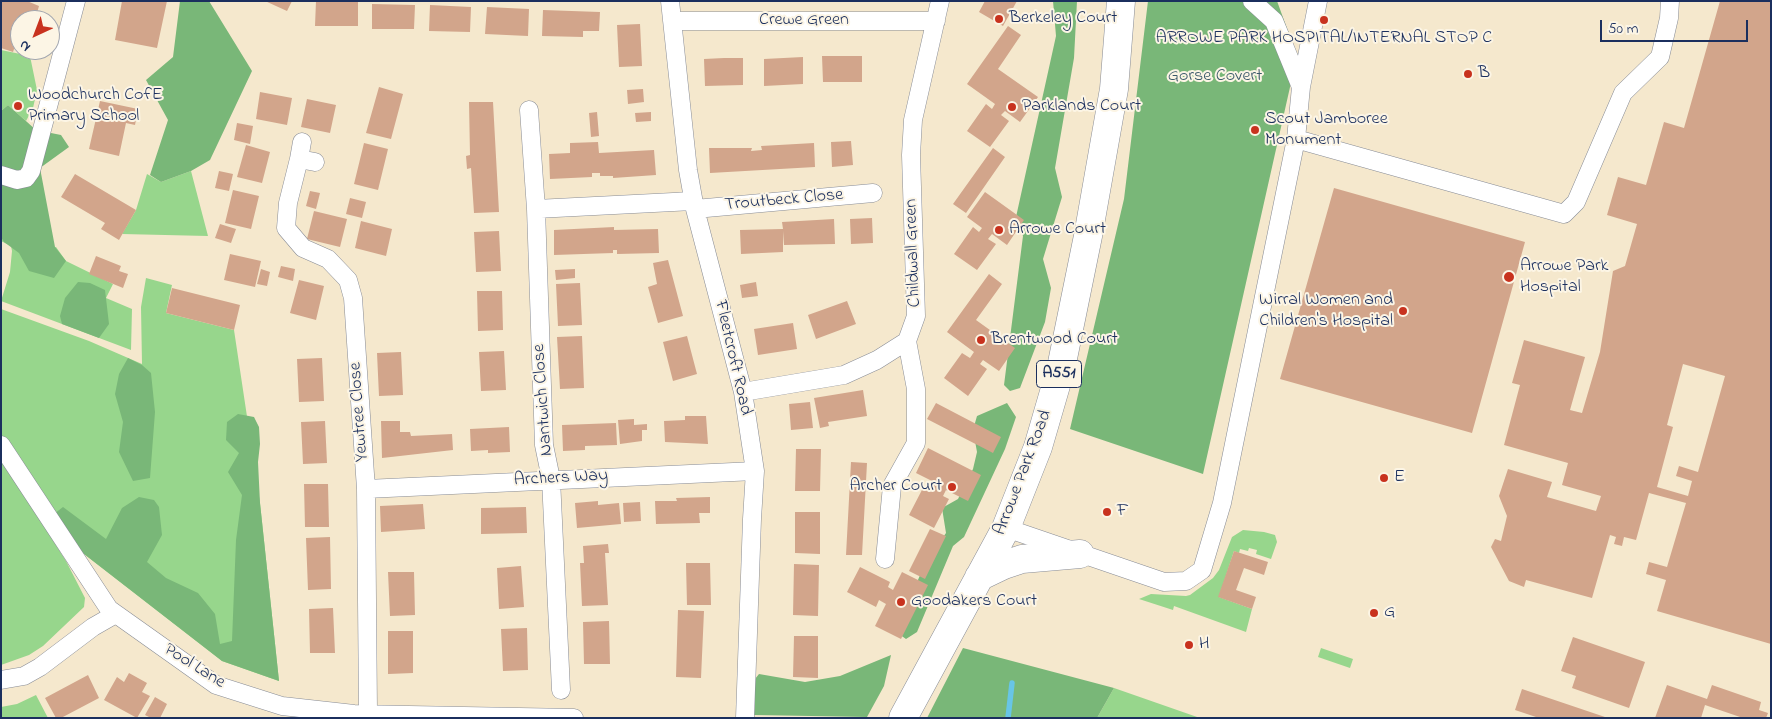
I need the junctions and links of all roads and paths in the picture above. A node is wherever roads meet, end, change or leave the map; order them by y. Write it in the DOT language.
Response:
graph roads {
  1 [pos="76,1"];
  2 [pos="670,1"];
  3 [pos="940,1"];
  4 [pos="1121,1"];
  5 [pos="1252,1"];
  6 [pos="1318,1"];
  7 [pos="1670,1"];
  8 [pos="936,21"];
  9 [pos="672,22"];
  10 [pos="1301,87"];
  11 [pos="529,110"];
  12 [pos="1296,139"];
  13 [pos="302,142"];
  14 [pos="1,175"];
  15 [pos="873,193"];
  16 [pos="694,205"];
  17 [pos="536,208"];
  18 [pos="907,341"];
  19 [pos="744,392"];
  20 [pos="1,445"];
  21 [pos="755,471"];
  22 [pos="551,479"];
  23 [pos="366,489"];
  24 [pos="1006,528"];
  25 [pos="1080,554"];
  26 [pos="885,559"];
  27 [pos="979,577"];
  28 [pos="114,615"];
  29 [pos="1,680"];
  30 [pos="561,690"];
  31 [pos="358,715"];
  32 [pos="574,718"];
  33 [pos="745,718"];
  34 [pos="903,718"];
  1 -- 14 [label="street"];
  2 -- 9 [label="street, Fleetcroft Road"];
  3 -- 8 [label="street, Childwall Green"];
  4 -- 24 [label="main road, Arrowe Park Road / A551"];
  5 -- 10 [label="street"];
  6 -- 10 [label="street"];
  7 -- 12 [label="street"];
  8 -- 9 [label="street, Crewe Green"];
  8 -- 18 [label="street, Childwall Green"];
  9 -- 16 [label="street, Fleetcroft Road"];
  10 -- 12 [label="street"];
  11 -- 17 [label="street, Nantwich Close"];
  12 -- 25 [label="street"];
  13 -- 23 [label="street, Yewtree Close"];
  15 -- 16 [label="street, Troutbeck Close"];
  16 -- 17 [label="street, Troutbeck Close"];
  16 -- 19 [label="street, Fleetcroft Road"];
  17 -- 22 [label="street, Nantwich Close"];
  18 -- 19 [label="street"];
  18 -- 26 [label="street"];
  19 -- 21 [label="street, Fleetcroft Road"];
  20 -- 28 [label="street, Pool Lane"];
  21 -- 22 [label="street, Archers Way"];
  21 -- 33 [label="street, Fleetcroft Road"];
  22 -- 23 [label="street, Archers Way"];
  22 -- 30 [label="street, Nantwich Close"];
  23 -- 31 [label="street, Yewtree Close"];
  24 -- 25 [label="street"];
  24 -- 27 [label="main road, Arrowe Park Road / A551"];
  25 -- 27 [label="main road"];
  27 -- 34 [label="main road, Arrowe Park Road / A551"];
  28 -- 29 [label="street"];
  28 -- 31 [label="street, Pool Lane"];
  31 -- 32 [label="street, Pool Lane"];
}
